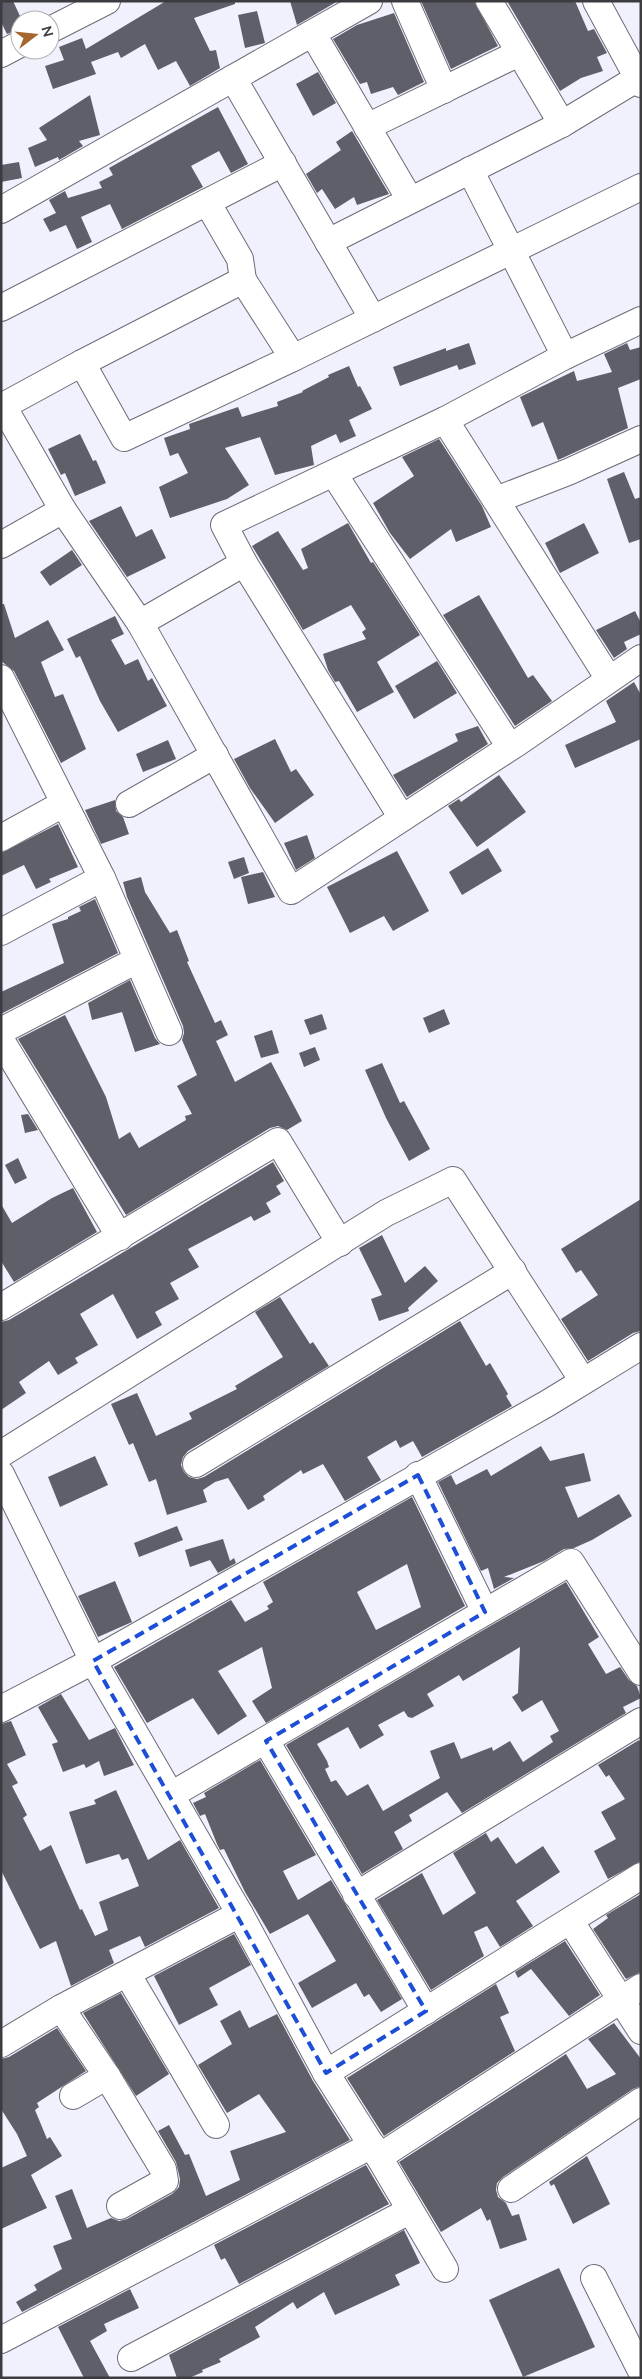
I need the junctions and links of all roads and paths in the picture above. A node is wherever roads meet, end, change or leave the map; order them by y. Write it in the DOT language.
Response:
graph roads {
  1 [pos="369,1"];
  2 [pos="405,1"];
  3 [pos="489,1"];
  4 [pos="596,1"];
  5 [pos="95,4"];
  6 [pos="60,24"];
  7 [pos="313,34"];
  8 [pos="519,53"];
  9 [pos="233,78"];
  10 [pos="639,81"];
  11 [pos="444,90"];
  12 [pos="562,124"];
  13 [pos="367,127"];
  14 [pos="283,163"];
  15 [pos="470,170"];
  16 [pos="641,186"];
  17 [pos="410,200"];
  18 [pos="207,202"];
  19 [pos="1,210"];
  20 [pos="328,242"];
  21 [pos="512,251"];
  22 [pos="243,280"];
  23 [pos="1,308"];
  24 [pos="373,319"];
  25 [pos="641,320"];
  26 [pos="565,356"];
  27 [pos="293,358"];
  28 [pos="82,363"];
  29 [pos="445,420"];
  30 [pos="641,439"];
  31 [pos="334,474"];
  32 [pos="496,500"];
  33 [pos="63,510"];
  34 [pos="1,545"];
  35 [pos="244,563"];
  36 [pos="140,623"];
  37 [pos="641,658"];
  38 [pos="1,678"];
  39 [pos="609,679"];
  40 [pos="510,747"];
  41 [pos="215,755"];
  42 [pos="63,804"];
  43 [pos="129,804"];
  44 [pos="402,818"];
  45 [pos="1,838"];
  46 [pos="102,878"];
  47 [pos="1,932"];
  48 [pos="137,960"];
  49 [pos="1,1031"];
  50 [pos="169,1032"];
  51 [pos="1,1040"];
  52 [pos="120,1237"];
  53 [pos="340,1243"];
  54 [pos="513,1271"];
  55 [pos="1,1307"];
  56 [pos="641,1346"];
  57 [pos="583,1381"];
  58 [pos="1,1454"];
  59 [pos="196,1464"];
  60 [pos="1,1474"];
  61 [pos="418,1475"];
  62 [pos="485,1612"];
  63 [pos="93,1661"];
  64 [pos="641,1672"];
  65 [pos="1,1709"];
  66 [pos="641,1720"];
  67 [pos="266,1741"];
  68 [pos="171,1795"];
  69 [pos="641,1876"];
  70 [pos="356,1895"];
  71 [pos="240,1914"];
  72 [pos="571,1922"];
  73 [pos="128,1974"];
  74 [pos="631,1993"];
  75 [pos="61,2008"];
  76 [pos="426,2012"];
  77 [pos="641,2031"];
  78 [pos="1,2044"];
  79 [pos="326,2073"];
  80 [pos="107,2076"];
  81 [pos="73,2096"];
  82 [pos="641,2101"];
  83 [pos="216,2125"];
  84 [pos="376,2151"];
  85 [pos="511,2189"];
  86 [pos="120,2206"];
  87 [pos="409,2211"];
  88 [pos="445,2269"];
  89 [pos="594,2278"];
  90 [pos="1,2340"];
  91 [pos="131,2358"];
  92 [pos="641,2371"];
  1 -- 7 [label="street"];
  2 -- 11 [label="street"];
  3 -- 8 [label="street"];
  4 -- 10 [label="street"];
  5 -- 6 [label="street"];
  7 -- 9 [label="street"];
  7 -- 13 [label="street"];
  8 -- 11 [label="street"];
  8 -- 12 [label="street"];
  9 -- 14 [label="street"];
  9 -- 19 [label="street"];
  10 -- 12 [label="street"];
  11 -- 13 [label="street"];
  12 -- 15 [label="street"];
  13 -- 17 [label="street"];
  14 -- 18 [label="street"];
  14 -- 20 [label="street"];
  15 -- 17 [label="street"];
  15 -- 21 [label="street"];
  16 -- 21 [label="street"];
  17 -- 20 [label="street"];
  18 -- 22 [label="street"];
  18 -- 23 [label="street"];
  20 -- 24 [label="street"];
  21 -- 24 [label="street"];
  21 -- 26 [label="street"];
  22 -- 27 [label="street"];
  22 -- 28 [label="street"];
  24 -- 27 [label="street"];
  25 -- 26 [label="street"];
  26 -- 29 [label="street"];
  27 -- 28 [label="street"];
  28 -- 33 [label="street"];
  29 -- 31 [label="street"];
  29 -- 32 [label="street"];
  30 -- 32 [label="street"];
  31 -- 35 [label="street"];
  31 -- 40 [label="street"];
  32 -- 39 [label="street"];
  33 -- 34 [label="street"];
  33 -- 36 [label="street"];
  35 -- 36 [label="street"];
  35 -- 44 [label="street"];
  36 -- 41 [label="street"];
  37 -- 39 [label="street"];
  38 -- 42 [label="street"];
  39 -- 40 [label="street"];
  40 -- 44 [label="street"];
  41 -- 43 [label="street"];
  41 -- 44 [label="street"];
  42 -- 45 [label="street"];
  42 -- 46 [label="street"];
  46 -- 47 [label="street"];
  46 -- 48 [label="street"];
  48 -- 49 [label="street"];
  48 -- 50 [label="street"];
  51 -- 52 [label="street"];
  52 -- 53 [label="street"];
  52 -- 55 [label="street"];
  53 -- 54 [label="street"];
  53 -- 58 [label="street"];
  54 -- 57 [label="street"];
  54 -- 59 [label="street"];
  56 -- 57 [label="street"];
  57 -- 61 [label="street"];
  60 -- 63 [label="street"];
  61 -- 62 [label="street"];
  61 -- 63 [label="street"];
  62 -- 64 [label="street"];
  62 -- 67 [label="street"];
  63 -- 65 [label="street"];
  63 -- 68 [label="street"];
  66 -- 70 [label="street"];
  67 -- 68 [label="street"];
  67 -- 70 [label="street"];
  68 -- 71 [label="street"];
  69 -- 72 [label="street"];
  70 -- 76 [label="street"];
  71 -- 73 [label="street"];
  71 -- 79 [label="street"];
  72 -- 74 [label="street"];
  72 -- 76 [label="street"];
  73 -- 75 [label="street"];
  73 -- 83 [label="street"];
  74 -- 77 [label="street"];
  74 -- 84 [label="street"];
  75 -- 78 [label="street"];
  75 -- 80 [label="street"];
  76 -- 79 [label="street"];
  79 -- 84 [label="street"];
  80 -- 81 [label="street"];
  80 -- 86 [label="street"];
  82 -- 85 [label="street"];
  84 -- 87 [label="street"];
  84 -- 90 [label="street"];
  87 -- 88 [label="street"];
  87 -- 91 [label="street"];
  89 -- 92 [label="street"];
}
